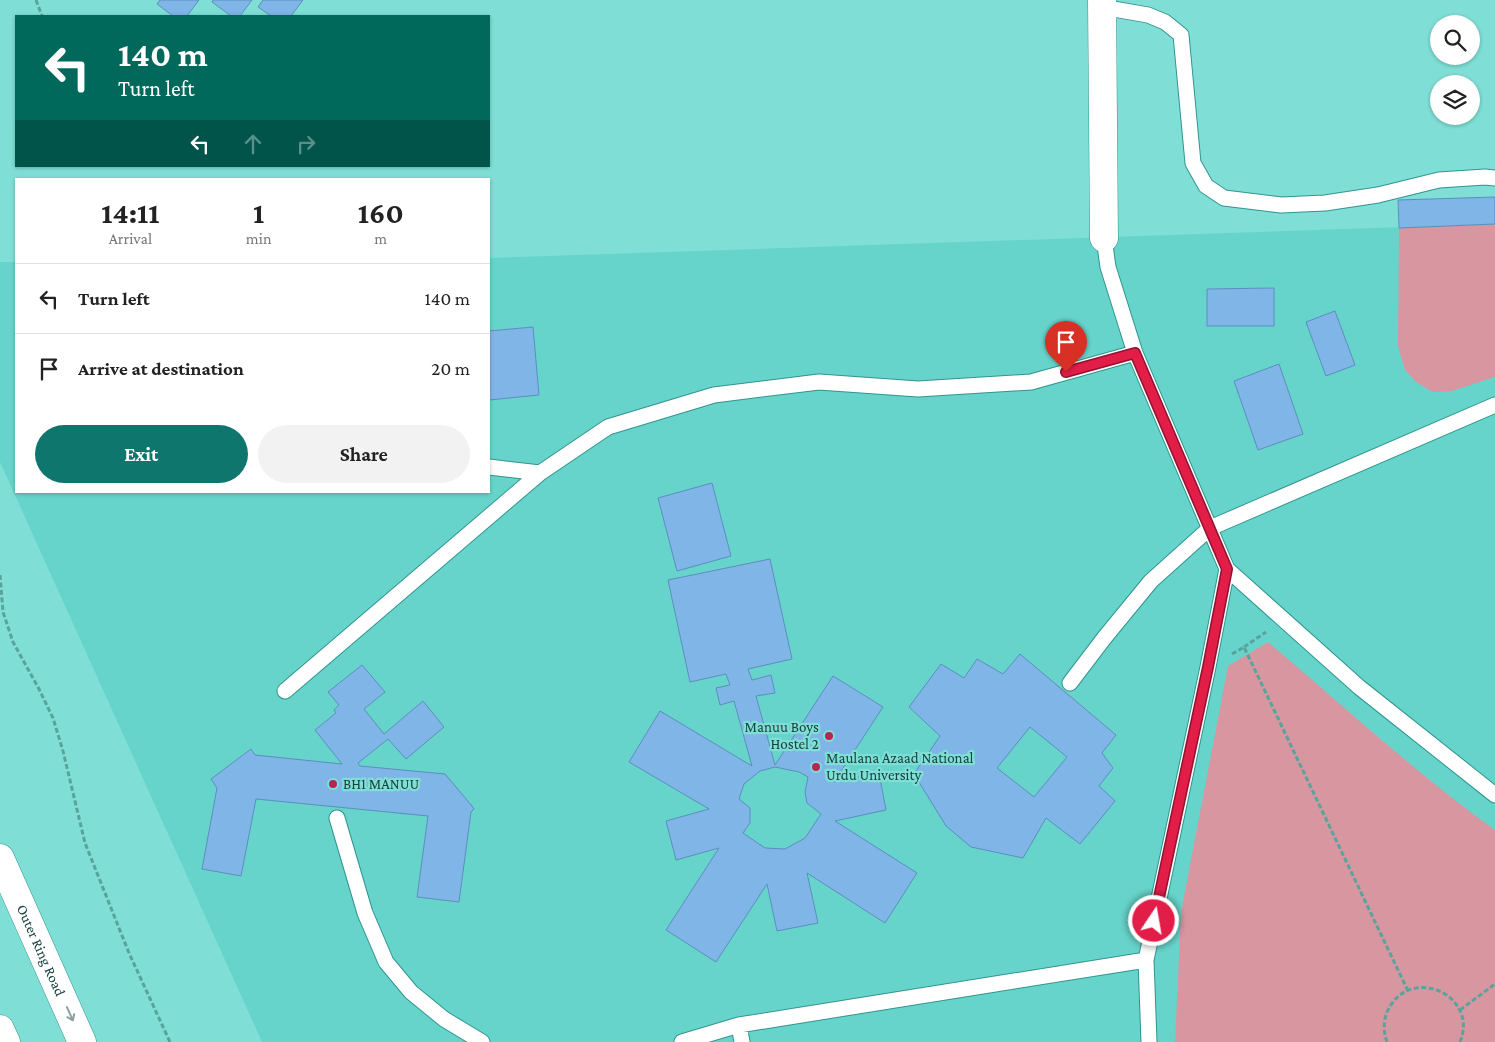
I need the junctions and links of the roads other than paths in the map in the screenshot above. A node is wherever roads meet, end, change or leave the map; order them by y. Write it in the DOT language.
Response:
graph roads {
  1 [pos="1102,3"];
  2 [pos="1495,178"];
  3 [pos="1104,238"];
  4 [pos="1135,353"];
  5 [pos="1495,405"];
  6 [pos="490,467"];
  7 [pos="540,473"];
  8 [pos="1210,528"];
  9 [pos="1227,569"];
  10 [pos="1070,683"];
  11 [pos="285,691"];
  12 [pos="1495,795"];
  13 [pos="337,818"];
  14 [pos="0,858"];
  15 [pos="1146,960"];
  16 [pos="739,1025"];
  17 [pos="0,1029"];
  18 [pos="6,1042"];
  19 [pos="82,1042"];
  20 [pos="482,1042"];
  21 [pos="682,1042"];
  22 [pos="742,1042"];
  23 [pos="1149,1042"];
  1 -- 2 [label="lane"];
  1 -- 3 [label="main road"];
  3 -- 4 [label="lane"];
  4 -- 7 [label="lane"];
  4 -- 8 [label="lane"];
  5 -- 8 [label="lane"];
  6 -- 7 [label="lane"];
  7 -- 11 [label="lane"];
  8 -- 9 [label="lane"];
  8 -- 10 [label="lane"];
  9 -- 12 [label="lane"];
  9 -- 15 [label="lane"];
  13 -- 20 [label="lane"];
  14 -- 19 [label="main road, Outer Ring Road, one-way"];
  15 -- 16 [label="lane"];
  15 -- 23 [label="lane"];
  16 -- 21 [label="lane"];
  16 -- 22 [label="lane"];
  17 -- 18 [label="main road"];
}
